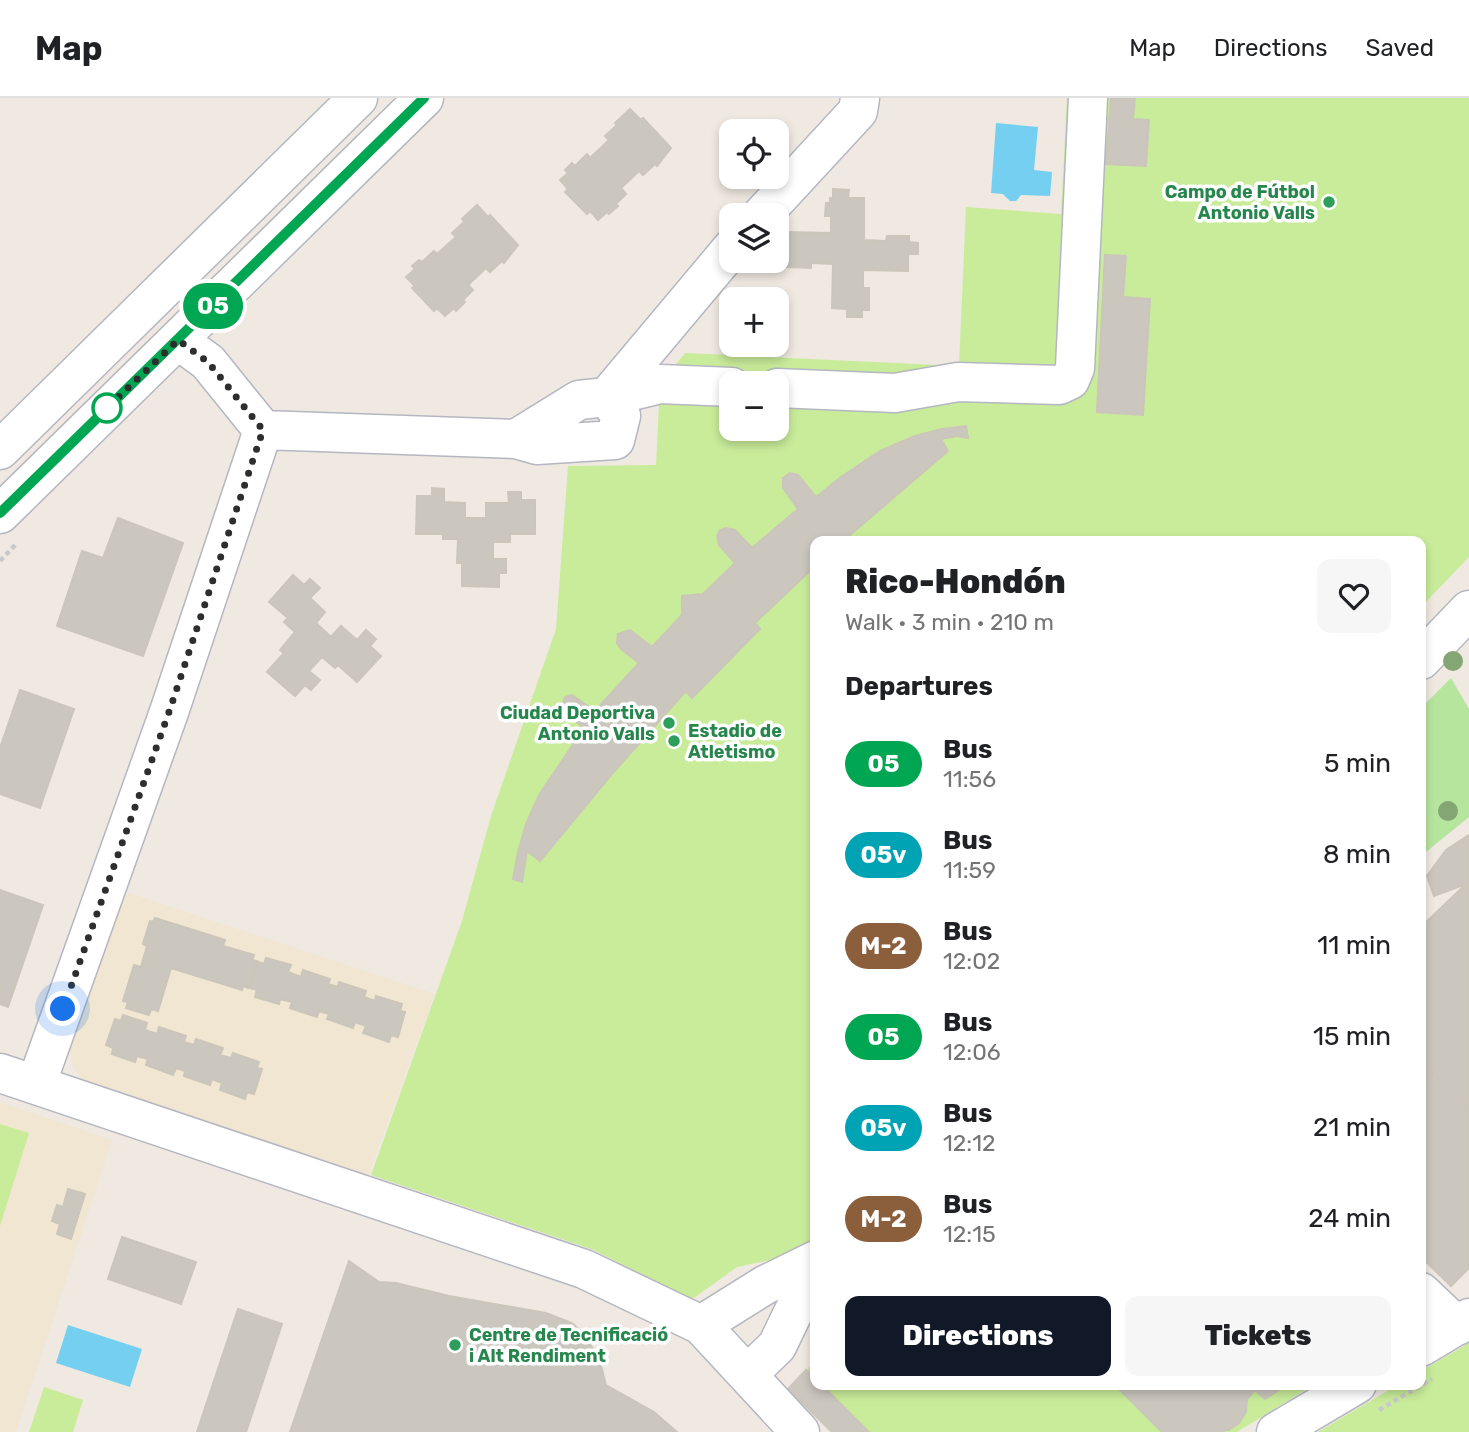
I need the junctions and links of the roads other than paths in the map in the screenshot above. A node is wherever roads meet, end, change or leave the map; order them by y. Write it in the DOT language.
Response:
graph roads {
  1 [pos="860,98"];
  2 [pos="1088,98"];
  3 [pos="354,99"];
  4 [pos="412,110"];
  5 [pos="773,203"];
  6 [pos="719,263"];
  7 [pos="178,340"];
  8 [pos="719,386"];
  9 [pos="789,389"];
  10 [pos="607,397"];
  11 [pos="263,430"];
  12 [pos="0,450"];
  13 [pos="0,513"];
  14 [pos="1467,617"];
  15 [pos="1426,655"];
  16 [pos="0,1073"];
  17 [pos="36,1085"];
  18 [pos="810,1265"];
  19 [pos="810,1275"];
  20 [pos="1426,1296"];
  21 [pos="1463,1322"];
  22 [pos="702,1325"];
  23 [pos="1427,1363"];
  24 [pos="748,1374"];
  25 [pos="1367,1398"];
  26 [pos="800,1432"];
  27 [pos="1276,1432"];
  1 -- 5 [label="street"];
  2 -- 9 [label="street"];
  3 -- 4 [label="street"];
  3 -- 12 [label="street"];
  4 -- 7 [label="street"];
  6 -- 10 [label="street"];
  7 -- 11 [label="street"];
  7 -- 13 [label="street"];
  8 -- 10 [label="street"];
  10 -- 11 [label="street"];
  11 -- 17 [label="street"];
  14 -- 15 [label="street"];
  16 -- 17 [label="street"];
  17 -- 22 [label="street"];
  18 -- 22 [label="street"];
  19 -- 24 [label="street"];
  20 -- 21 [label="street"];
  21 -- 23 [label="street"];
  22 -- 24 [label="street"];
  24 -- 26 [label="street"];
  25 -- 27 [label="street"];
}
